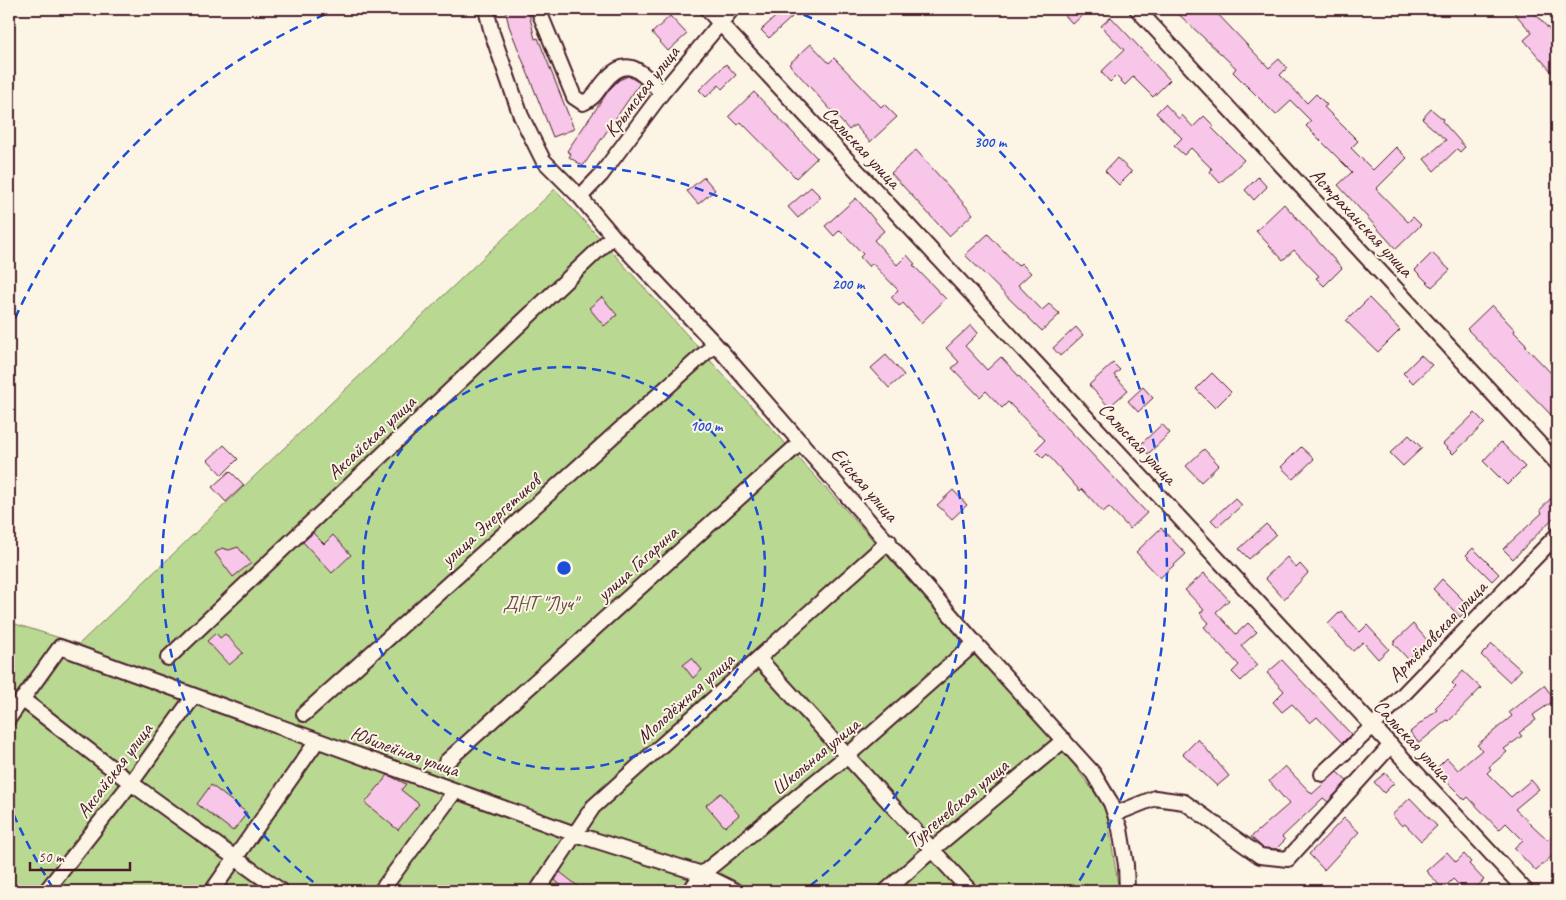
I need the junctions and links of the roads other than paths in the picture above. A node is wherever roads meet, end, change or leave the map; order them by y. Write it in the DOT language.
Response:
graph roads {
  1 [pos="486,9"];
  2 [pos="538,9"];
  3 [pos="732,9"];
  4 [pos="1137,9"];
  5 [pos="713,16"];
  6 [pos="662,94"];
  7 [pos="580,197"];
  8 [pos="608,241"];
  9 [pos="715,344"];
  10 [pos="801,442"];
  11 [pos="1557,463"];
  12 [pos="1557,536"];
  13 [pos="889,542"];
  14 [pos="970,647"];
  15 [pos="168,658"];
  16 [pos="758,660"];
  17 [pos="194,696"];
  18 [pos="22,699"];
  19 [pos="304,714"];
  20 [pos="9,718"];
  21 [pos="1373,726"];
  22 [pos="317,741"];
  23 [pos="1060,744"];
  24 [pos="1391,745"];
  25 [pos="847,756"];
  26 [pos="446,762"];
  27 [pos="1322,774"];
  28 [pos="131,783"];
  29 [pos="455,791"];
  30 [pos="1113,809"];
  31 [pos="575,834"];
  32 [pos="933,849"];
  33 [pos="237,859"];
  34 [pos="702,874"];
  35 [pos="46,891"];
  36 [pos="212,891"];
  37 [pos="281,891"];
  38 [pos="381,891"];
  39 [pos="537,891"];
  40 [pos="690,891"];
  41 [pos="736,891"];
  42 [pos="886,891"];
  43 [pos="970,891"];
  44 [pos="1127,891"];
  45 [pos="1526,891"];
  1 -- 7 [label="street, Ейская улица"];
  2 -- 6 [label="street"];
  3 -- 5 [label="street, Крымская улица"];
  4 -- 11 [label="street, Астраханская улица"];
  5 -- 6 [label="street, Крымская улица"];
  5 -- 21 [label="street, Сальская улица"];
  6 -- 7 [label="street, Крымская улица"];
  7 -- 8 [label="street, Ейская улица"];
  8 -- 9 [label="street, Ейская улица"];
  8 -- 15 [label="street, Аксайская улица"];
  9 -- 10 [label="street, Ейская улица"];
  9 -- 19 [label="street, улица Энергетиков"];
  10 -- 13 [label="street, Ейская улица"];
  10 -- 26 [label="street, улица Гагарина"];
  12 -- 21 [label="street, Артёмовская улица"];
  13 -- 14 [label="street, Ейская улица"];
  13 -- 16 [label="street, Молодёжная улица"];
  14 -- 23 [label="street, Ейская улица"];
  14 -- 25 [label="street, Школьная улица"];
  16 -- 25 [label="street"];
  16 -- 31 [label="street, Молодёжная улица"];
  17 -- 18 [label="street, Юбилейная улица"];
  17 -- 22 [label="street, Юбилейная улица"];
  17 -- 28 [label="street, Аксайская улица"];
  18 -- 20 [label="street"];
  18 -- 28 [label="street"];
  21 -- 24 [label="street, Сальская улица"];
  21 -- 27 [label="street, Артёмовская улица"];
  22 -- 29 [label="street, Юбилейная улица"];
  22 -- 33 [label="street"];
  23 -- 30 [label="street, Ейская улица"];
  23 -- 32 [label="street, Тургеневская улица"];
  24 -- 30 [label="street"];
  24 -- 45 [label="street, Сальская улица"];
  25 -- 32 [label="street"];
  25 -- 34 [label="street, Школьная улица"];
  28 -- 33 [label="street"];
  28 -- 35 [label="street, Аксайская улица"];
  29 -- 31 [label="street, Юбилейная улица"];
  29 -- 38 [label="street"];
  30 -- 44 [label="street, Ейская улица"];
  31 -- 34 [label="street, Юбилейная улица"];
  31 -- 39 [label="street, Молодёжная улица"];
  32 -- 42 [label="street, Тургеневская улица"];
  32 -- 43 [label="street"];
  33 -- 36 [label="street"];
  33 -- 37 [label="street"];
  34 -- 40 [label="street, Школьная улица"];
  34 -- 41 [label="street, Юбилейная улица"];
}
